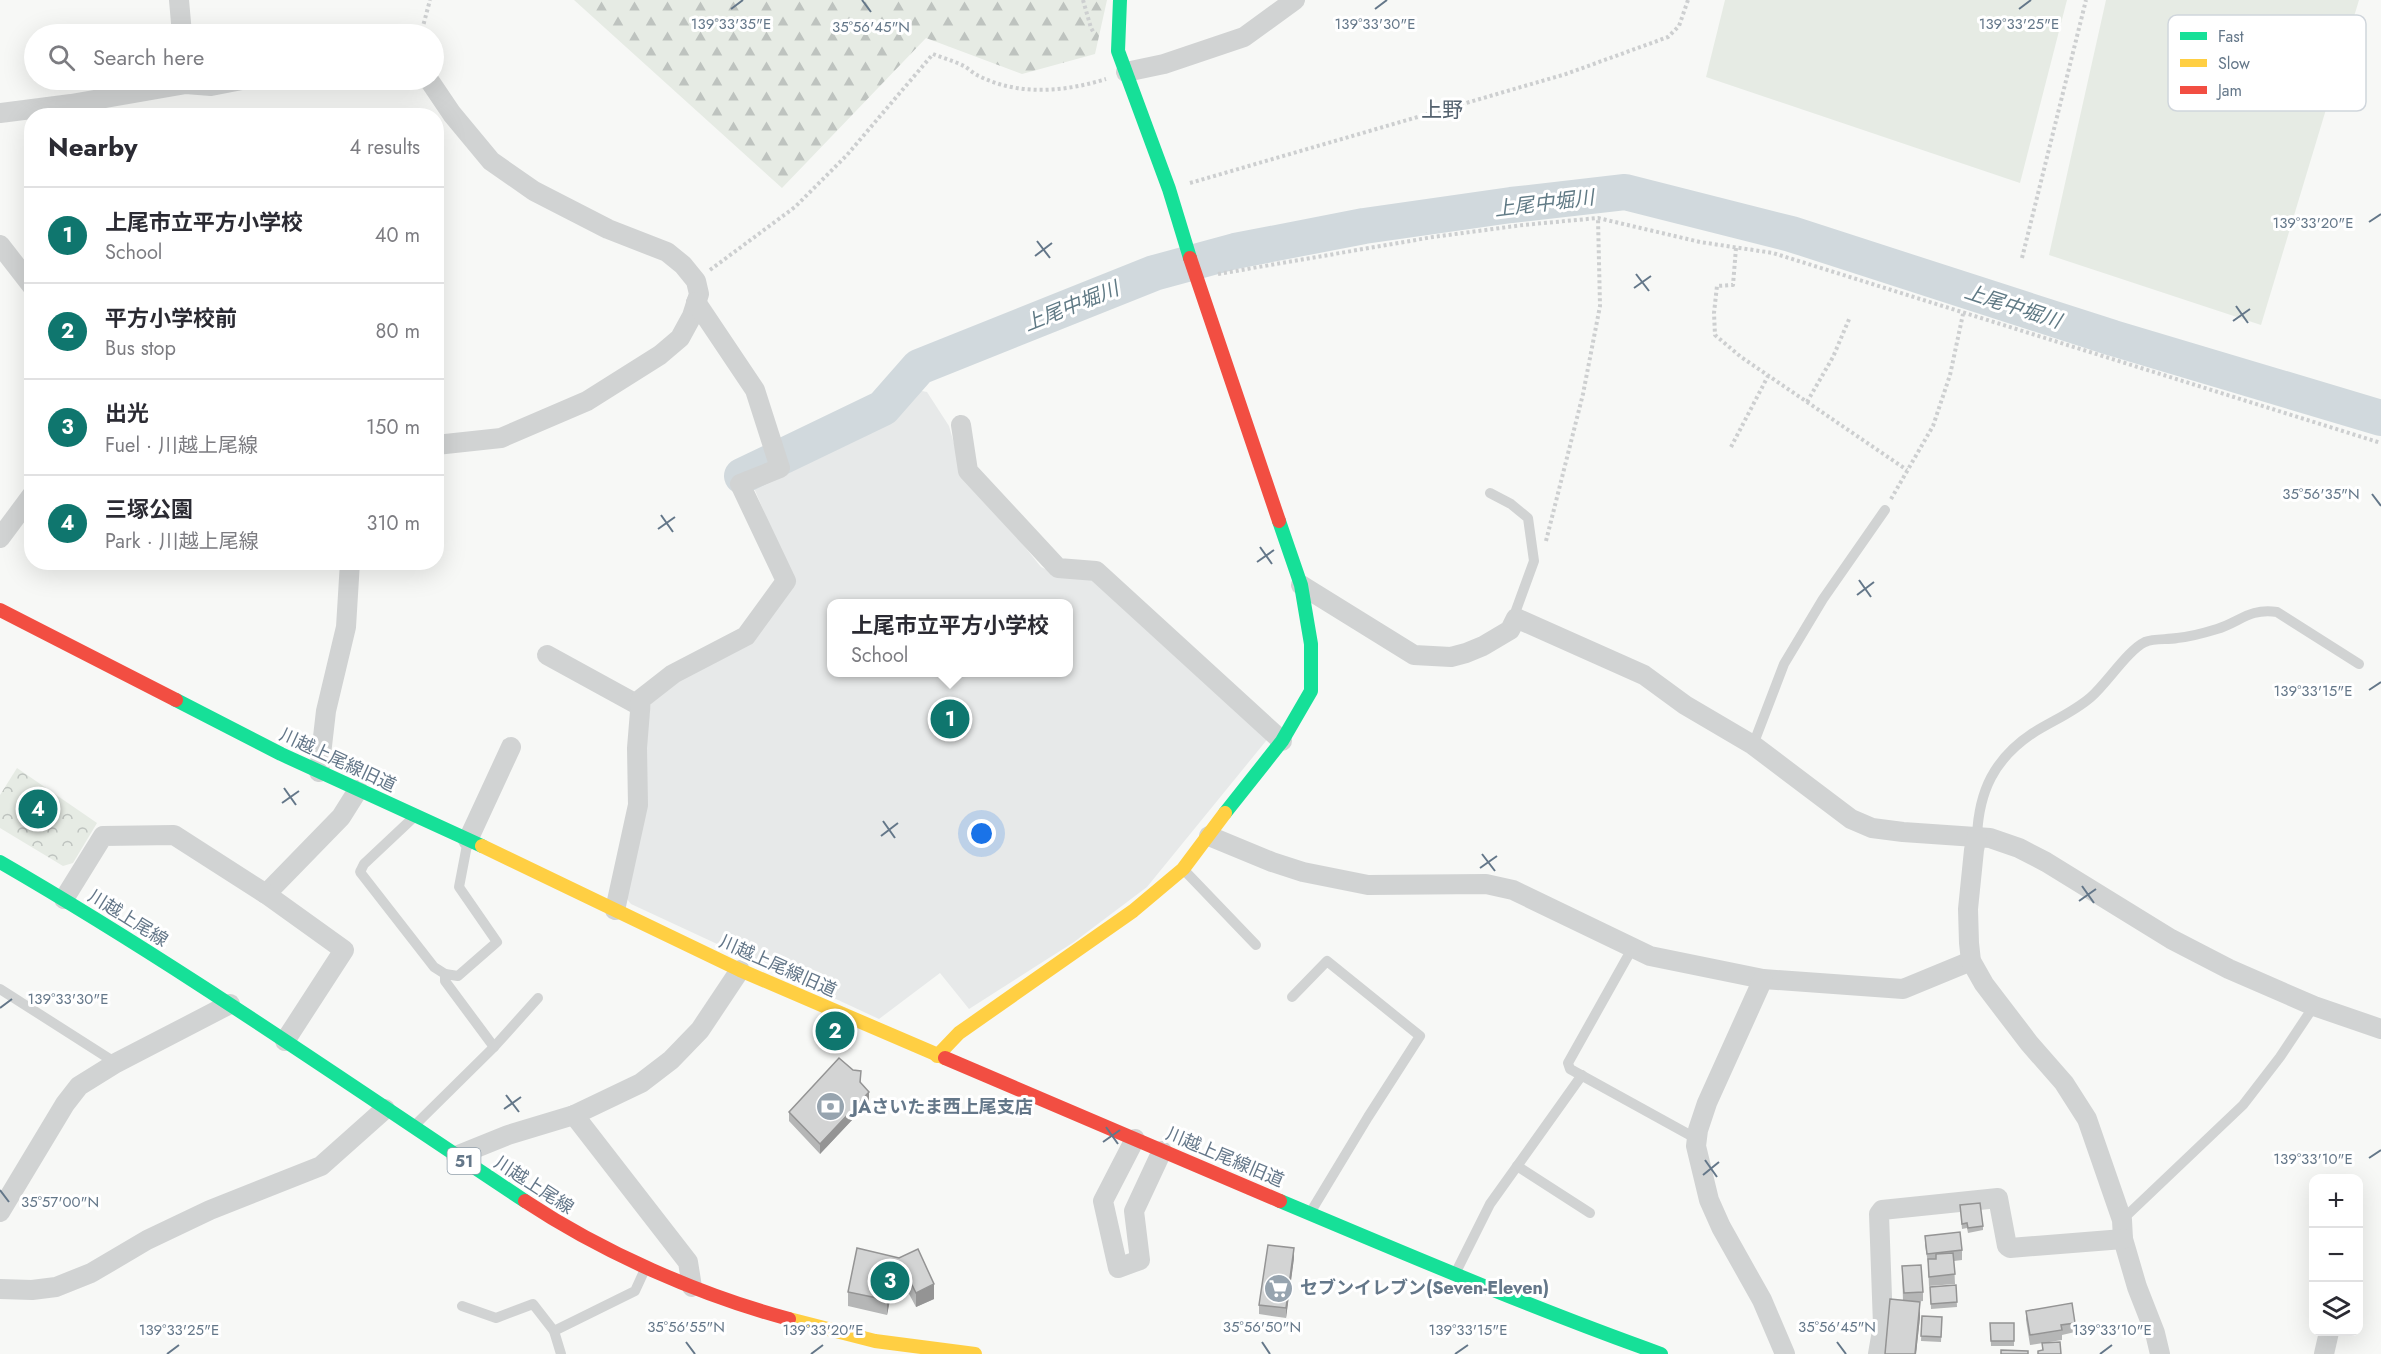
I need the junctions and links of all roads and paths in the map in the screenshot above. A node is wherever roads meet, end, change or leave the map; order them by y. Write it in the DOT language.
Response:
graph roads {
  1 [pos="179,0"];
  2 [pos="430,0"];
  3 [pos="1120,0"];
  4 [pos="1295,0"];
  5 [pos="1688,0"];
  6 [pos="2086,0"];
  7 [pos="181,24"];
  8 [pos="424,24"];
  9 [pos="1126,72"];
  10 [pos="144,90"];
  11 [pos="436,90"];
  12 [pos="39,108"];
  13 [pos="24,110"];
  14 [pos="0,113"];
  15 [pos="1169,189"];
  16 [pos="1598,218"];
  17 [pos="0,245"];
  18 [pos="1736,248"];
  19 [pos="2022,258"];
  20 [pos="1195,273"];
  21 [pos="24,276"];
  22 [pos="696,281"];
  23 [pos="696,302"];
  24 [pos="1963,314"];
  25 [pos="1850,317"];
  26 [pos="1768,376"];
  27 [pos="1807,402"];
  28 [pos="961,425"];
  29 [pos="2381,443"];
  30 [pos="444,444"];
  31 [pos="1731,447"];
  32 [pos="1907,470"];
  33 [pos="1490,493"];
  34 [pos="24,504"];
  35 [pos="1885,510"];
  36 [pos="2,529"];
  37 [pos="1534,561"];
  38 [pos="350,570"];
  39 [pos="1301,585"];
  40 [pos="0,610"];
  41 [pos="1516,618"];
  42 [pos="547,655"];
  43 [pos="2360,664"];
  44 [pos="640,706"];
  45 [pos="1282,741"];
  46 [pos="1753,745"];
  47 [pos="511,747"];
  48 [pos="319,772"];
  49 [pos="358,790"];
  50 [pos="415,816"];
  51 [pos="1209,836"];
  52 [pos="1977,836"];
  53 [pos="468,840"];
  54 [pos="0,862"];
  55 [pos="1183,869"];
  56 [pos="266,894"];
  57 [pos="64,899"];
  58 [pos="615,910"];
  59 [pos="1256,945"];
  60 [pos="1633,948"];
  61 [pos="1971,961"];
  62 [pos="740,970"];
  63 [pos="445,974"];
  64 [pos="1763,978"];
  65 [pos="0,989"];
  66 [pos="1292,997"];
  67 [pos="538,998"];
  68 [pos="230,1004"];
  69 [pos="2314,1006"];
  70 [pos="2381,1029"];
  71 [pos="285,1041"];
  72 [pos="494,1047"];
  73 [pos="937,1056"];
  74 [pos="116,1063"];
  75 [pos="1582,1075"];
  76 [pos="385,1109"];
  77 [pos="574,1115"];
  78 [pos="412,1127"];
  79 [pos="1135,1139"];
  80 [pos="1697,1139"];
  81 [pos="1162,1151"];
  82 [pos="456,1156"];
  83 [pos="1517,1166"];
  84 [pos="0,1212"];
  85 [pos="1310,1213"];
  86 [pos="1590,1213"];
  87 [pos="2123,1230"];
  88 [pos="646,1266"];
  89 [pos="1455,1275"];
  90 [pos="692,1287"];
  91 [pos="0,1289"];
  92 [pos="462,1306"];
  93 [pos="554,1330"];
  94 [pos="2328,1336"];
  95 [pos="873,1348"];
  96 [pos="561,1354"];
  97 [pos="975,1354"];
  98 [pos="1661,1354"];
  99 [pos="1785,1354"];
  100 [pos="1878,1354"];
  101 [pos="2160,1354"];
  102 [pos="2324,1354"];
  1 -- 7 [label="street"];
  2 -- 8 [label="path"];
  3 -- 9 [label="street"];
  4 -- 9 [label="street"];
  5 -- 15 [label="path"];
  6 -- 19 [label="path"];
  9 -- 15 [label="street"];
  9 -- 22 [label="path"];
  10 -- 12 [label="street"];
  11 -- 22 [label="street"];
  13 -- 14 [label="street"];
  15 -- 20 [label="street"];
  16 -- 18 [label="path"];
  16 -- 20 [label="path"];
  16 -- 37 [label="path"];
  17 -- 21 [label="street"];
  18 -- 24 [label="path"];
  18 -- 26 [label="path"];
  20 -- 39 [label="street"];
  22 -- 23 [label="street"];
  23 -- 30 [label="street"];
  23 -- 44 [label="street"];
  24 -- 29 [label="path"];
  24 -- 32 [label="path"];
  25 -- 27 [label="path"];
  26 -- 27 [label="path"];
  26 -- 31 [label="path"];
  27 -- 32 [label="path"];
  28 -- 45 [label="street"];
  32 -- 35 [label="path"];
  33 -- 37 [label="lane"];
  34 -- 36 [label="street"];
  35 -- 46 [label="lane"];
  37 -- 41 [label="lane"];
  38 -- 48 [label="street"];
  39 -- 41 [label="street"];
  39 -- 45 [label="street"];
  40 -- 48 [label="street, 川越上尾線旧道"];
  41 -- 46 [label="street"];
  42 -- 44 [label="street"];
  43 -- 52 [label="lane"];
  44 -- 58 [label="street"];
  45 -- 51 [label="street"];
  46 -- 52 [label="street"];
  47 -- 53 [label="street"];
  48 -- 49 [label="street, 川越上尾線旧道"];
  49 -- 50 [label="street, 川越上尾線旧道"];
  49 -- 56 [label="street"];
  50 -- 53 [label="street, 川越上尾線旧道"];
  50 -- 63 [label="lane"];
  51 -- 55 [label="street"];
  51 -- 60 [label="street"];
  52 -- 61 [label="street"];
  52 -- 69 [label="street"];
  53 -- 58 [label="street, 川越上尾線旧道"];
  53 -- 63 [label="lane"];
  54 -- 57 [label="street, 川越上尾線 / 51"];
  55 -- 59 [label="lane"];
  55 -- 73 [label="street"];
  56 -- 57 [label="street"];
  56 -- 71 [label="street"];
  57 -- 68 [label="street, 川越上尾線 / 51"];
  58 -- 62 [label="street, 川越上尾線旧道"];
  60 -- 64 [label="street"];
  60 -- 75 [label="lane"];
  61 -- 64 [label="street"];
  61 -- 87 [label="street"];
  62 -- 73 [label="street, 川越上尾線旧道"];
  62 -- 77 [label="street"];
  63 -- 72 [label="lane"];
  64 -- 80 [label="street"];
  65 -- 74 [label="lane"];
  66 -- 85 [label="lane"];
  67 -- 72 [label="lane"];
  68 -- 71 [label="street, 川越上尾線 / 51"];
  68 -- 74 [label="street"];
  69 -- 70 [label="street"];
  69 -- 87 [label="lane"];
  71 -- 76 [label="street, 川越上尾線 / 51"];
  72 -- 78 [label="lane"];
  73 -- 79 [label="street, 川越上尾線旧道"];
  74 -- 84 [label="street"];
  75 -- 80 [label="lane"];
  75 -- 83 [label="lane"];
  76 -- 78 [label="street, 川越上尾線 / 51"];
  76 -- 91 [label="street"];
  77 -- 82 [label="street"];
  77 -- 90 [label="street"];
  78 -- 82 [label="street, 川越上尾線 / 51"];
  79 -- 81 [label="street, 川越上尾線旧道"];
  79 -- 81 [label="street"];
  80 -- 99 [label="street"];
  81 -- 85 [label="street, 川越上尾線旧道"];
  82 -- 88 [label="street, 川越上尾線 / 51"];
  83 -- 86 [label="lane"];
  83 -- 89 [label="lane"];
  85 -- 89 [label="street, 川越上尾線旧道"];
  87 -- 100 [label="street"];
  87 -- 101 [label="street"];
  88 -- 90 [label="street, 川越上尾線 / 51"];
  88 -- 93 [label="lane"];
  89 -- 98 [label="street, 川越上尾線旧道"];
  90 -- 95 [label="street, 川越上尾線 / 51"];
  92 -- 93 [label="lane"];
  93 -- 96 [label="lane"];
  94 -- 102 [label="street"];
  95 -- 97 [label="street, 川越上尾線 / 51"];
}
